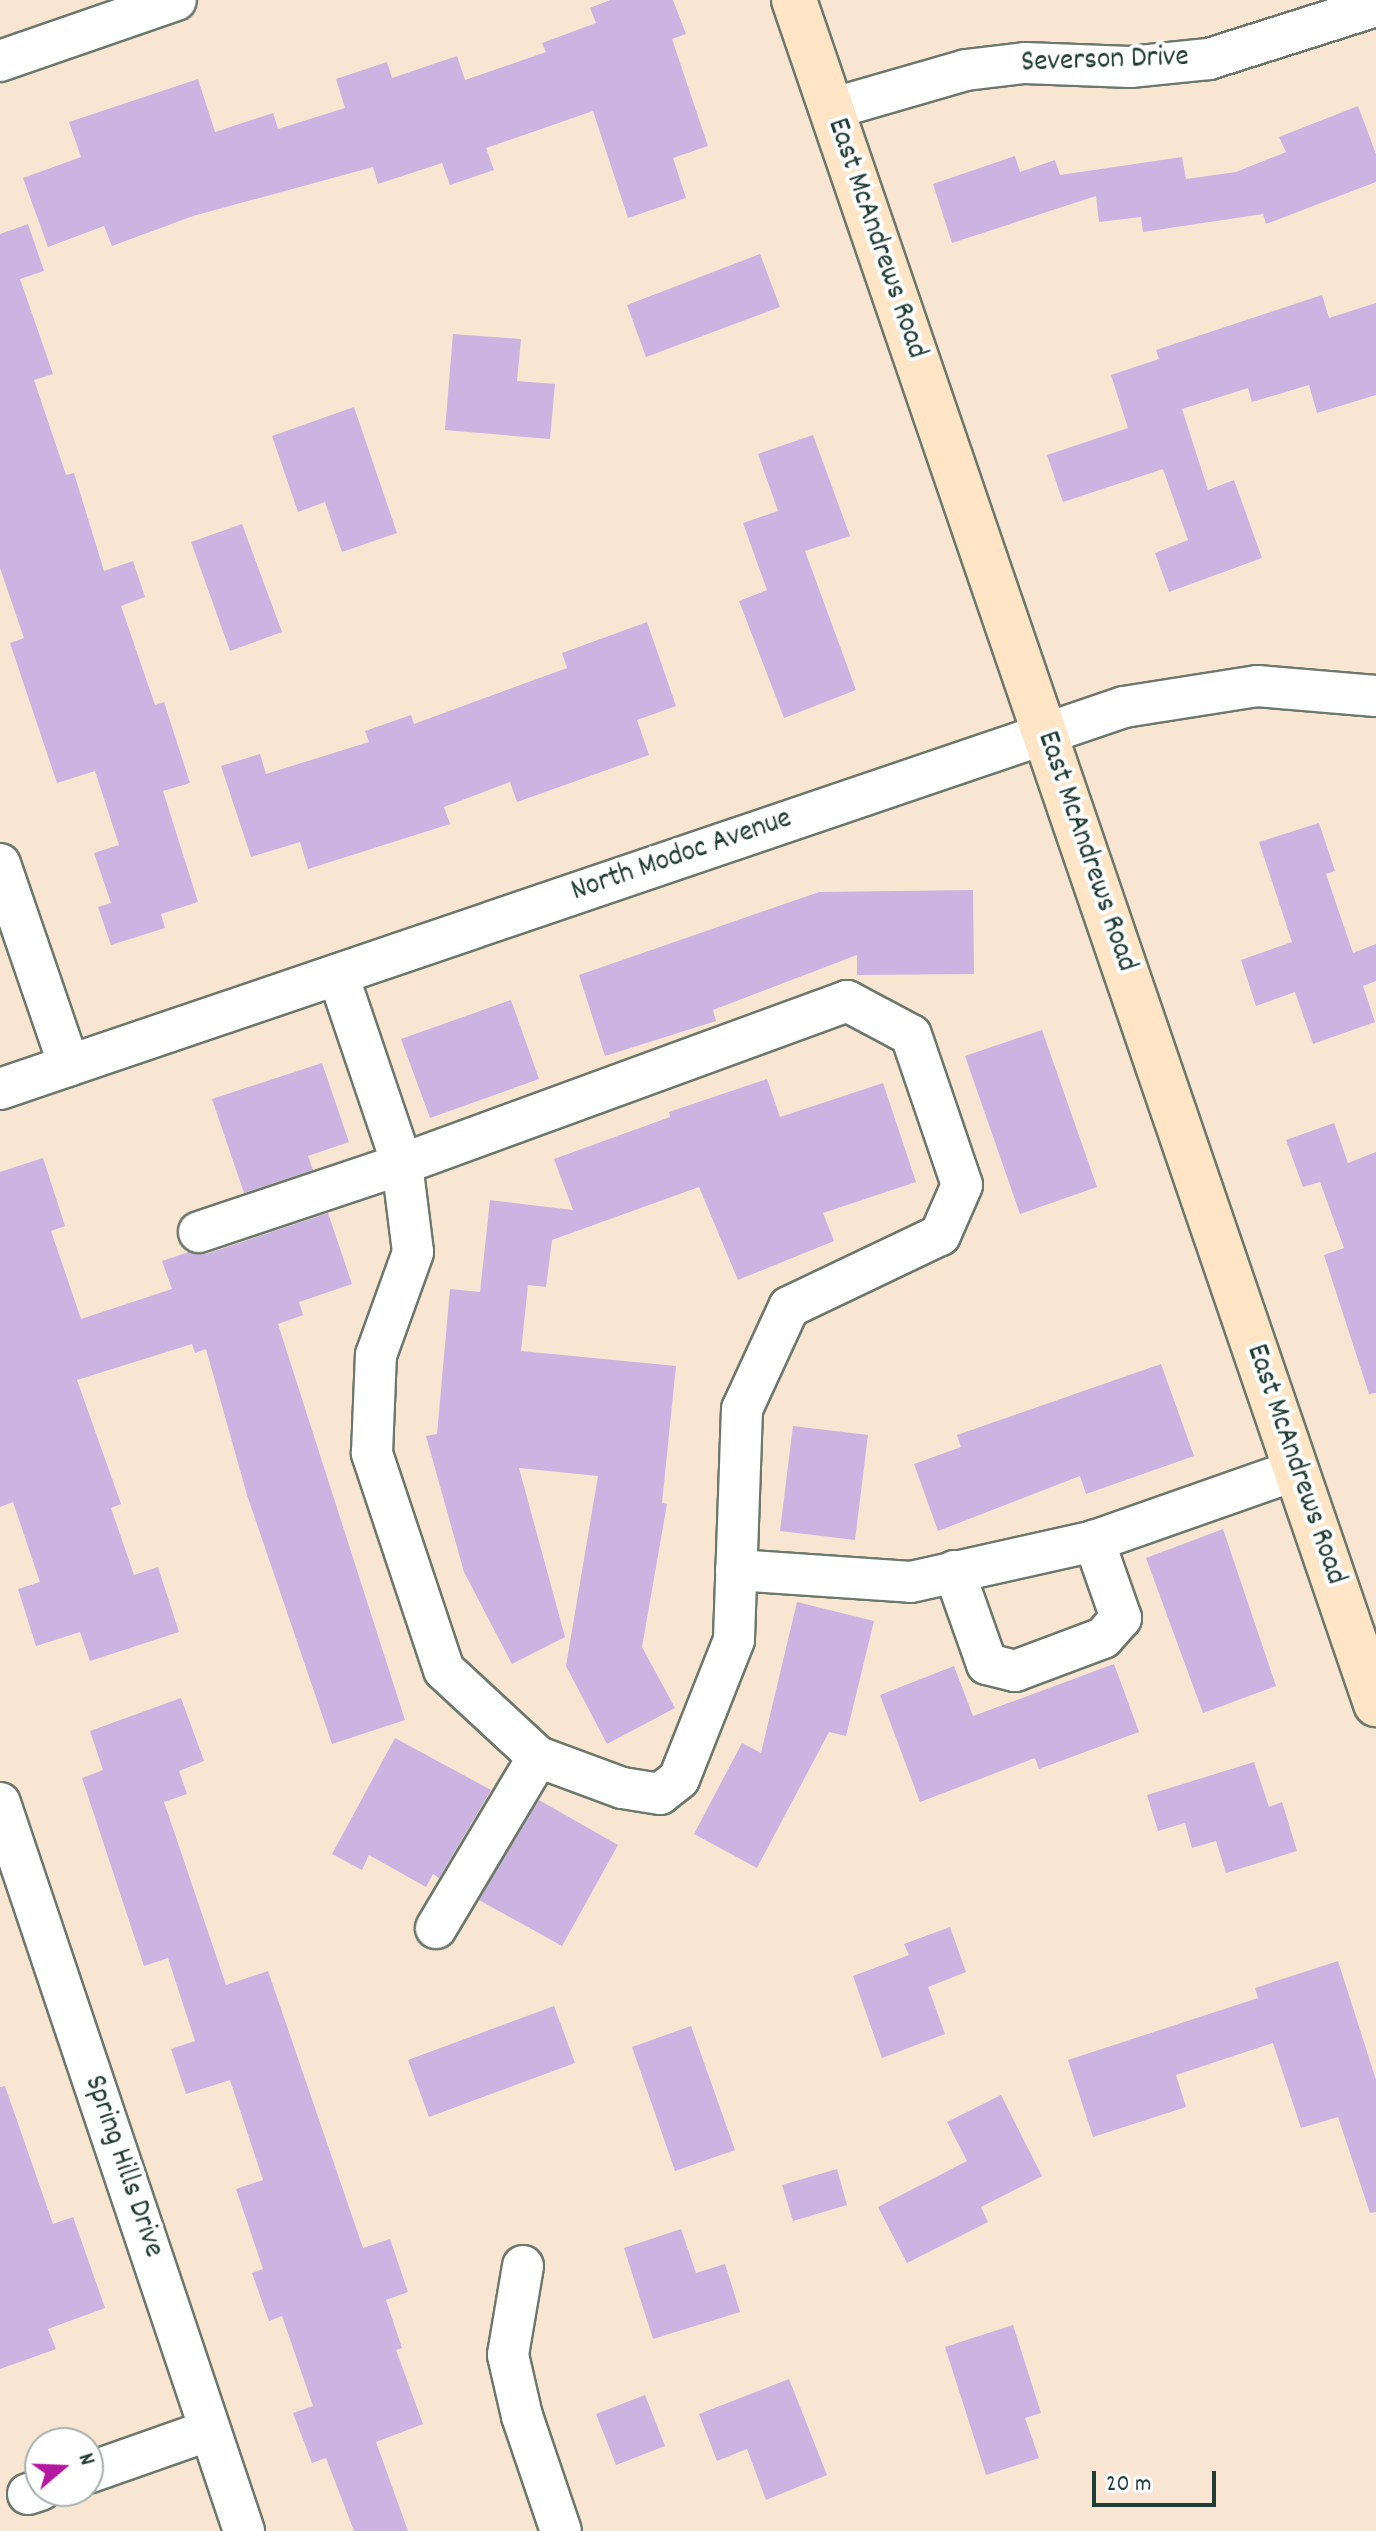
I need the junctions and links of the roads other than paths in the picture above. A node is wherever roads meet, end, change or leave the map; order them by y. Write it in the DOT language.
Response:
graph roads {
  1 [pos="176,0"];
  2 [pos="794,0"];
  3 [pos="1376,6"];
  4 [pos="0,61"];
  5 [pos="831,109"];
  6 [pos="1376,696"];
  7 [pos="1044,732"];
  8 [pos="0,864"];
  9 [pos="338,975"];
  10 [pos="69,1066"];
  11 [pos="0,1089"];
  12 [pos="402,1164"];
  13 [pos="199,1232"];
  14 [pos="1296,1470"];
  15 [pos="1094,1541"];
  16 [pos="736,1570"];
  17 [pos="954,1571"];
  18 [pos="1376,1704"];
  19 [pos="538,1757"];
  20 [pos="0,1803"];
  21 [pos="436,1928"];
  22 [pos="523,2266"];
  23 [pos="210,2430"];
  24 [pos="104,2467"];
  25 [pos="244,2531"];
  26 [pos="561,2531"];
  1 -- 4 [label="street"];
  2 -- 5 [label="main road, East McAndrews Road"];
  3 -- 5 [label="street, Severson Drive"];
  5 -- 7 [label="main road, East McAndrews Road"];
  6 -- 7 [label="street, North Modoc Avenue"];
  7 -- 9 [label="street, North Modoc Avenue"];
  7 -- 14 [label="main road, East McAndrews Road"];
  8 -- 10 [label="street"];
  9 -- 10 [label="street, North Modoc Avenue"];
  9 -- 12 [label="street"];
  10 -- 11 [label="street, North Modoc Avenue"];
  12 -- 13 [label="street"];
  12 -- 16 [label="street"];
  12 -- 19 [label="street"];
  14 -- 15 [label="street"];
  14 -- 18 [label="main road, East McAndrews Road"];
  15 -- 17 [label="street"];
  15 -- 17 [label="street"];
  16 -- 17 [label="street"];
  16 -- 19 [label="street"];
  19 -- 21 [label="street"];
  20 -- 23 [label="street, Spring Hills Drive"];
  22 -- 26 [label="street"];
  23 -- 24 [label="street"];
  23 -- 25 [label="street, Spring Hills Drive"];
}
